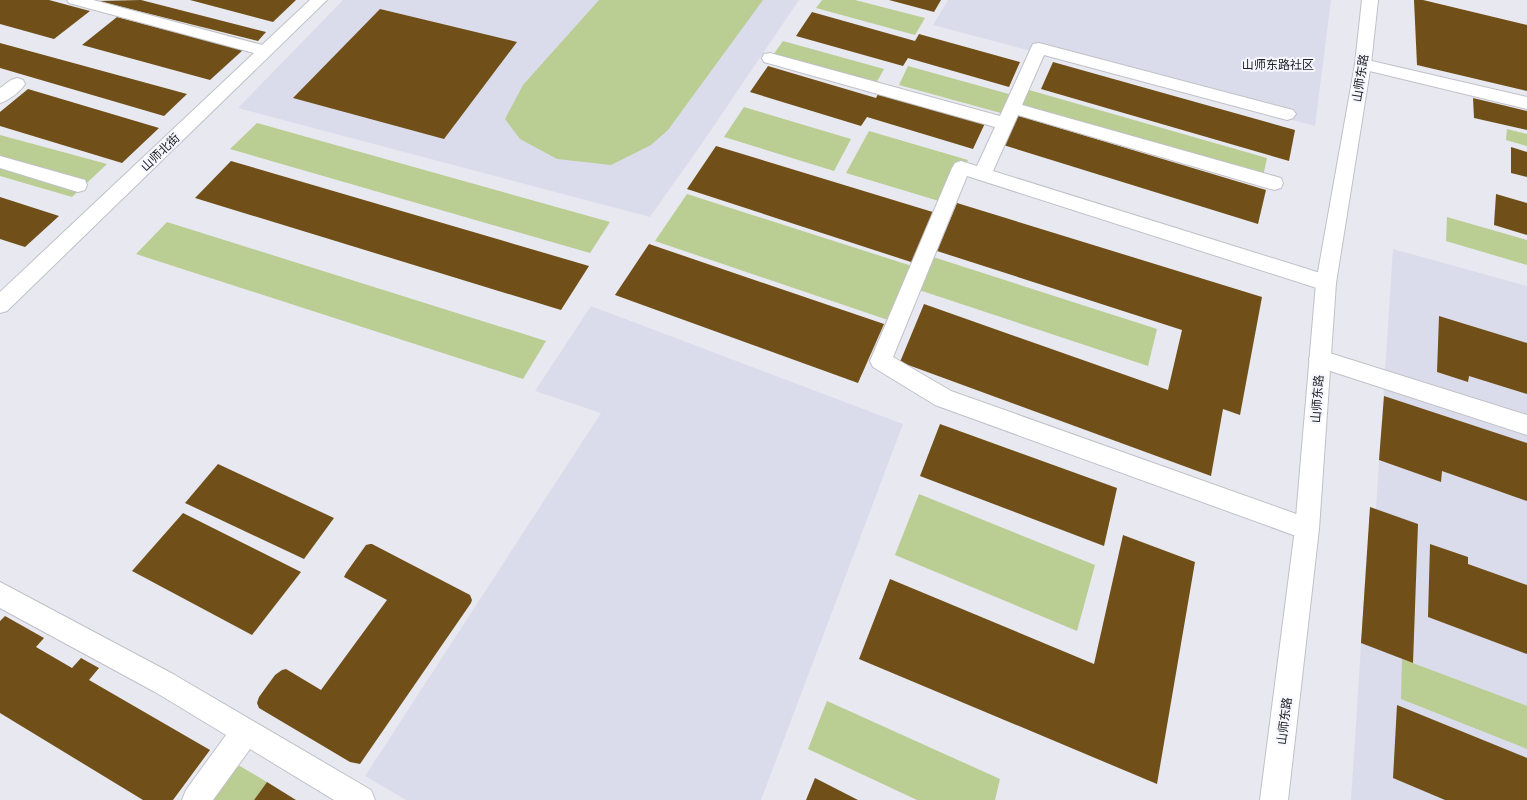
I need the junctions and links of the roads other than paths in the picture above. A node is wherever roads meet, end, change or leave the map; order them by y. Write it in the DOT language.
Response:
graph roads {
  1 [pos="75,0"];
  2 [pos="319,0"];
  3 [pos="1370,0"];
  4 [pos="266,51"];
  5 [pos="770,58"];
  6 [pos="1363,64"];
  7 [pos="17,84"];
  8 [pos="0,97"];
  9 [pos="1527,103"];
  10 [pos="1013,108"];
  11 [pos="1287,114"];
  12 [pos="1004,124"];
  13 [pos="0,162"];
  14 [pos="982,175"];
  15 [pos="1274,183"];
  16 [pos="78,185"];
  17 [pos="1326,283"];
  18 [pos="0,305"];
  19 [pos="1320,358"];
  20 [pos="1527,425"];
  21 [pos="1307,529"];
  22 [pos="0,594"];
  23 [pos="246,731"];
  24 [pos="196,800"];
  25 [pos="361,800"];
  26 [pos="1274,800"];
  1 -- 4 [label="street"];
  2 -- 4 [label="street, 山师北街"];
  3 -- 6 [label="street, 山师东路"];
  4 -- 18 [label="street, 山师北街"];
  5 -- 12 [label="street"];
  6 -- 9 [label="street"];
  6 -- 17 [label="street, 山师东路"];
  7 -- 8 [label="street"];
  10 -- 11 [label="street"];
  10 -- 12 [label="street"];
  10 -- 15 [label="street"];
  12 -- 14 [label="street"];
  13 -- 16 [label="street"];
  14 -- 17 [label="street"];
  14 -- 21 [label="street"];
  17 -- 19 [label="street, 山师东路"];
  19 -- 20 [label="street"];
  19 -- 21 [label="street, 山师东路"];
  21 -- 26 [label="street, 山师东路"];
  22 -- 23 [label="street"];
  23 -- 24 [label="street"];
  23 -- 25 [label="street"];
}
